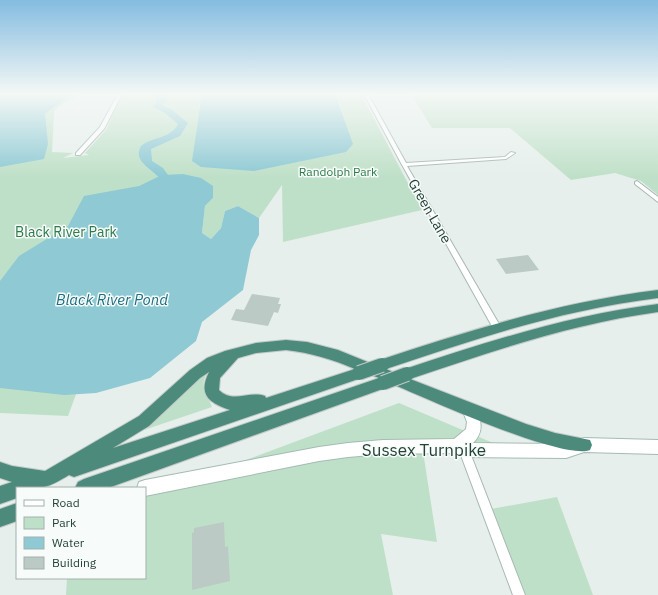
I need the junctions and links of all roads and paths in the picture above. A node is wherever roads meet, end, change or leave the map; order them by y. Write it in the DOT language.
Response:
graph roads {
  1 [pos="105,122"];
  2 [pos="381,122"];
  3 [pos="513,153"];
  4 [pos="78,154"];
  5 [pos="405,165"];
  6 [pos="637,183"];
  7 [pos="658,200"];
  8 [pos="658,294"];
  9 [pos="658,308"];
  10 [pos="496,326"];
  11 [pos="243,352"];
  12 [pos="299,393"];
  13 [pos="470,409"];
  14 [pos="584,445"];
  15 [pos="658,447"];
  16 [pos="460,448"];
  17 [pos="0,470"];
  18 [pos="46,479"];
  19 [pos="21,487"];
  20 [pos="87,487"];
  21 [pos="146,488"];
  22 [pos="16,489"];
  23 [pos="0,494"];
  24 [pos="16,512"];
  25 [pos="16,517"];
  26 [pos="0,520"];
  27 [pos="519,595"];
  1 -- 4 [label="street"];
  2 -- 5 [label="street, Green Lane"];
  3 -- 5 [label="street"];
  5 -- 10 [label="street, Green Lane"];
  6 -- 7 [label="street"];
  8 -- 10 [label="highway"];
  9 -- 20 [label="highway, bridge"];
  10 -- 12 [label="highway, bridge"];
  11 -- 12 [label="highway"];
  11 -- 13 [label="highway"];
  11 -- 18 [label="highway"];
  12 -- 18 [label="highway"];
  13 -- 14 [label="highway"];
  13 -- 16 [label="main road"];
  14 -- 15 [label="main road, Sussex Turnpike"];
  14 -- 16 [label="main road, Sussex Turnpike"];
  16 -- 21 [label="main road, Sussex Turnpike"];
  16 -- 27 [label="street"];
  17 -- 18 [label="highway"];
  18 -- 19 [label="highway"];
  22 -- 23 [label="highway"];
  24 -- 26 [label="highway"];
  25 -- 26 [label="main road"];
}
